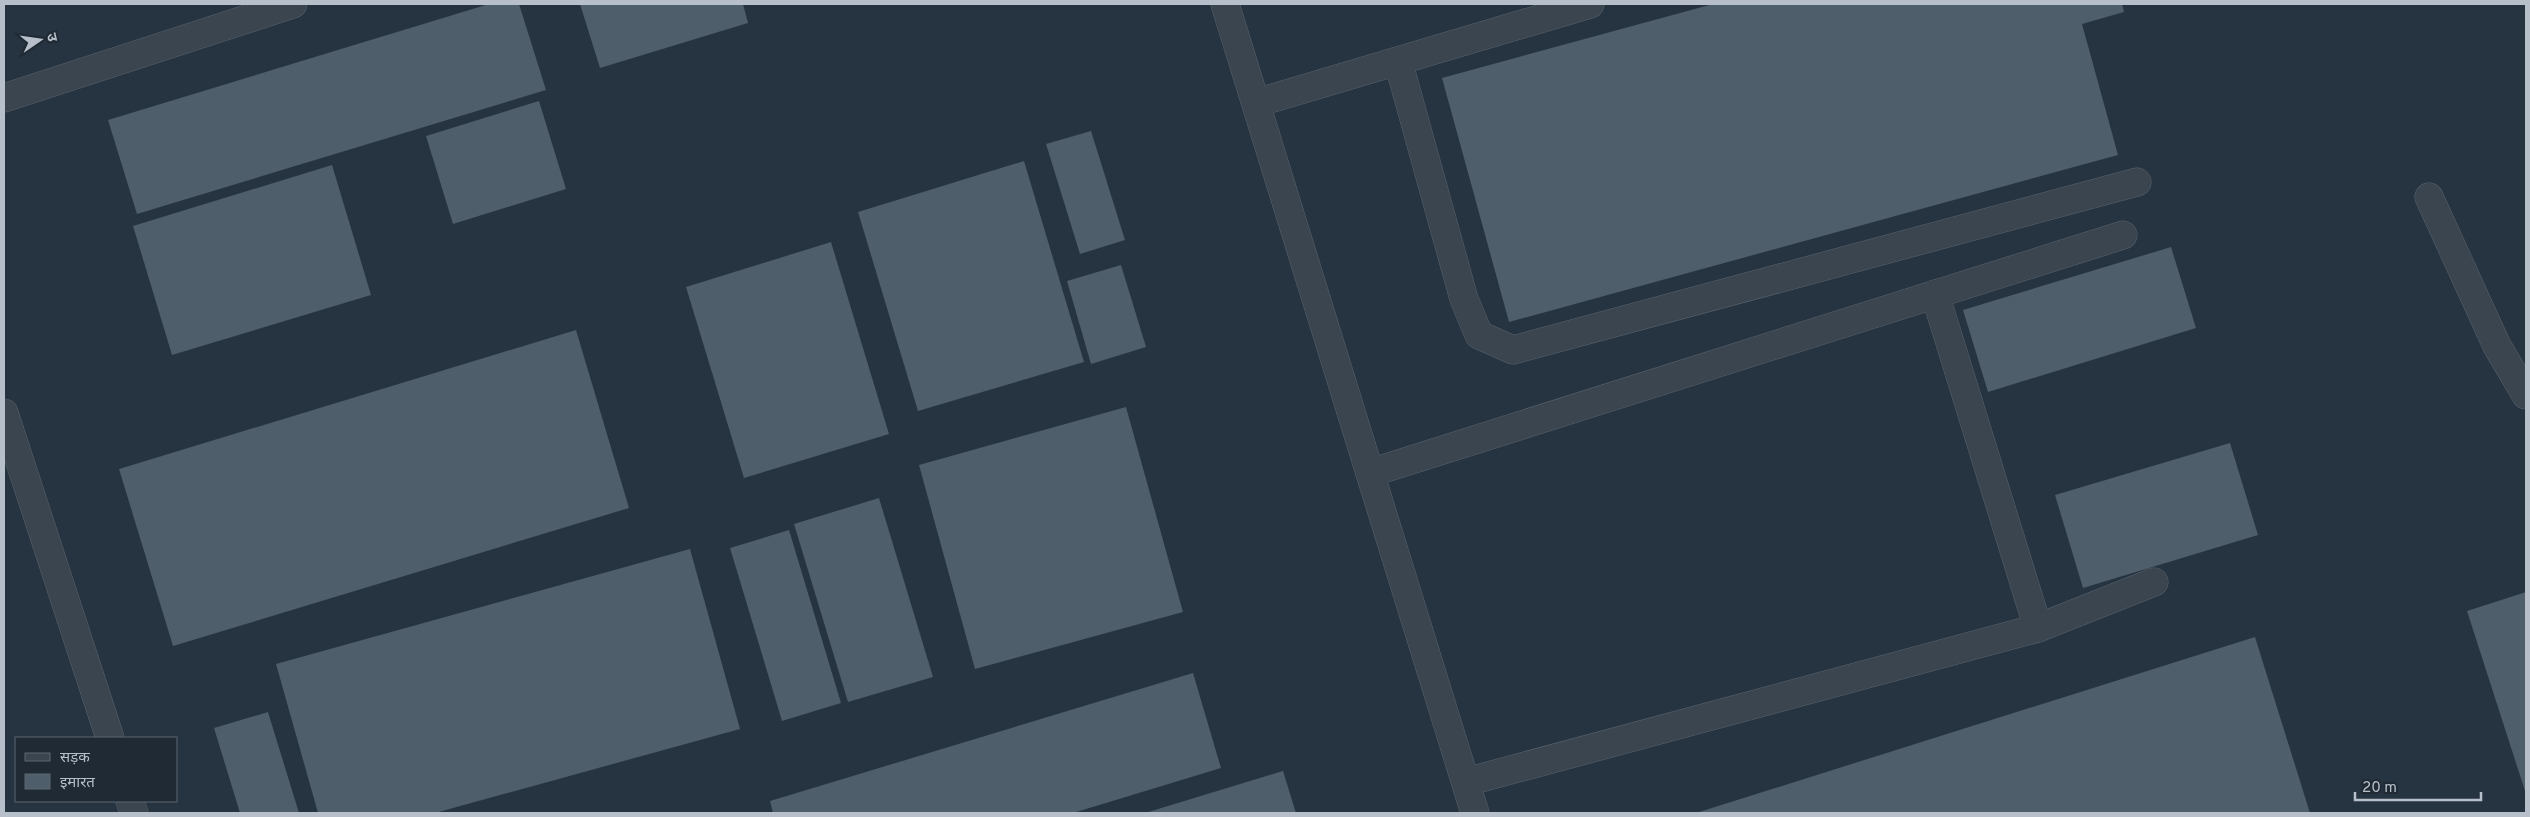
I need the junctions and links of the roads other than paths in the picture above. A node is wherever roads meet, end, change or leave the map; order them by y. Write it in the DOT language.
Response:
graph roads {
  1 [pos="293,4"];
  2 [pos="1225,4"];
  3 [pos="1590,4"];
  4 [pos="1398,61"];
  5 [pos="4,98"];
  6 [pos="1256,104"];
  7 [pos="2137,182"];
  8 [pos="2429,197"];
  9 [pos="2122,235"];
  10 [pos="1935,294"];
  11 [pos="2526,395"];
  12 [pos="4,413"];
  13 [pos="1370,473"];
  14 [pos="2154,582"];
  15 [pos="2038,628"];
  16 [pos="110,737"];
  17 [pos="1466,782"];
  18 [pos="1475,813"];
  1 -- 5 [label="lane"];
  2 -- 6 [label="lane"];
  3 -- 4 [label="lane"];
  4 -- 6 [label="lane"];
  4 -- 7 [label="lane"];
  6 -- 13 [label="lane"];
  8 -- 11 [label="lane"];
  9 -- 10 [label="lane"];
  10 -- 13 [label="lane"];
  10 -- 15 [label="lane"];
  12 -- 16 [label="lane"];
  13 -- 17 [label="lane"];
  14 -- 15 [label="lane"];
  15 -- 17 [label="lane"];
  17 -- 18 [label="lane"];
}
